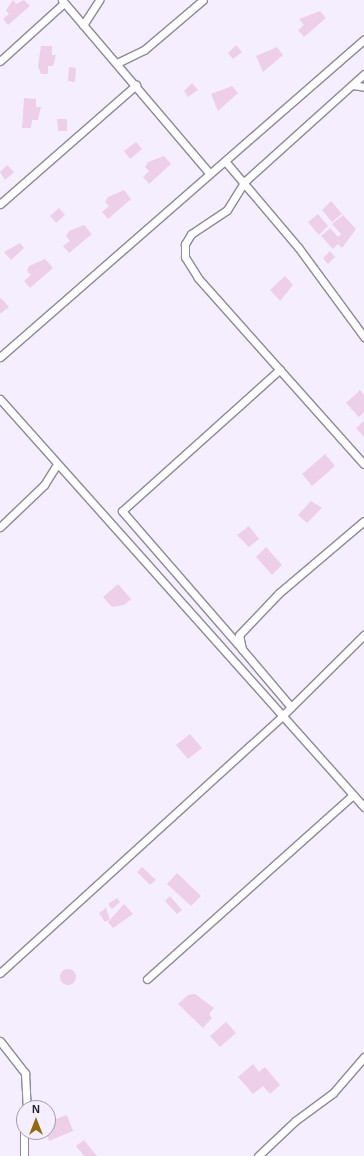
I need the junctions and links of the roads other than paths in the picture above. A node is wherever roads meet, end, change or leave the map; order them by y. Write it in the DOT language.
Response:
graph roads {
  1 [pos="99,0"];
  2 [pos="203,0"];
  3 [pos="63,2"];
  4 [pos="83,25"];
  5 [pos="364,40"];
  6 [pos="0,61"];
  7 [pos="117,63"];
  8 [pos="364,74"];
  9 [pos="136,85"];
  10 [pos="353,85"];
  11 [pos="364,87"];
  12 [pos="225,161"];
  13 [pos="210,174"];
  14 [pos="245,180"];
  15 [pos="0,204"];
  16 [pos="364,338"];
  17 [pos="0,358"];
  18 [pos="280,369"];
  19 [pos="0,399"];
  20 [pos="57,464"];
  21 [pos="364,464"];
  22 [pos="364,521"];
  23 [pos="0,527"];
  24 [pos="364,635"];
  25 [pos="242,649"];
  26 [pos="291,707"];
  27 [pos="281,717"];
  28 [pos="353,795"];
  29 [pos="364,807"];
  30 [pos="0,973"];
  31 [pos="147,979"];
  32 [pos="0,1041"];
  33 [pos="364,1057"];
  34 [pos="27,1100"];
  35 [pos="24,1140"];
  36 [pos="24,1156"];
  37 [pos="258,1156"];
  1 -- 4 [label="street"];
  2 -- 7 [label="street"];
  3 -- 4 [label="street"];
  3 -- 6 [label="street"];
  4 -- 7 [label="street"];
  5 -- 12 [label="street"];
  7 -- 9 [label="street"];
  8 -- 10 [label="street"];
  9 -- 13 [label="street"];
  9 -- 15 [label="street"];
  10 -- 11 [label="street"];
  10 -- 14 [label="street"];
  12 -- 13 [label="street"];
  12 -- 14 [label="street"];
  13 -- 17 [label="street"];
  14 -- 16 [label="street"];
  14 -- 18 [label="street"];
  18 -- 21 [label="street"];
  18 -- 25 [label="street"];
  19 -- 20 [label="street"];
  20 -- 23 [label="street"];
  20 -- 27 [label="street"];
  22 -- 25 [label="street"];
  24 -- 26 [label="street"];
  25 -- 26 [label="street"];
  26 -- 27 [label="street"];
  27 -- 28 [label="street"];
  27 -- 30 [label="street"];
  28 -- 29 [label="street"];
  28 -- 31 [label="street"];
  32 -- 34 [label="street"];
  33 -- 37 [label="street"];
  35 -- 36 [label="street"];
}
